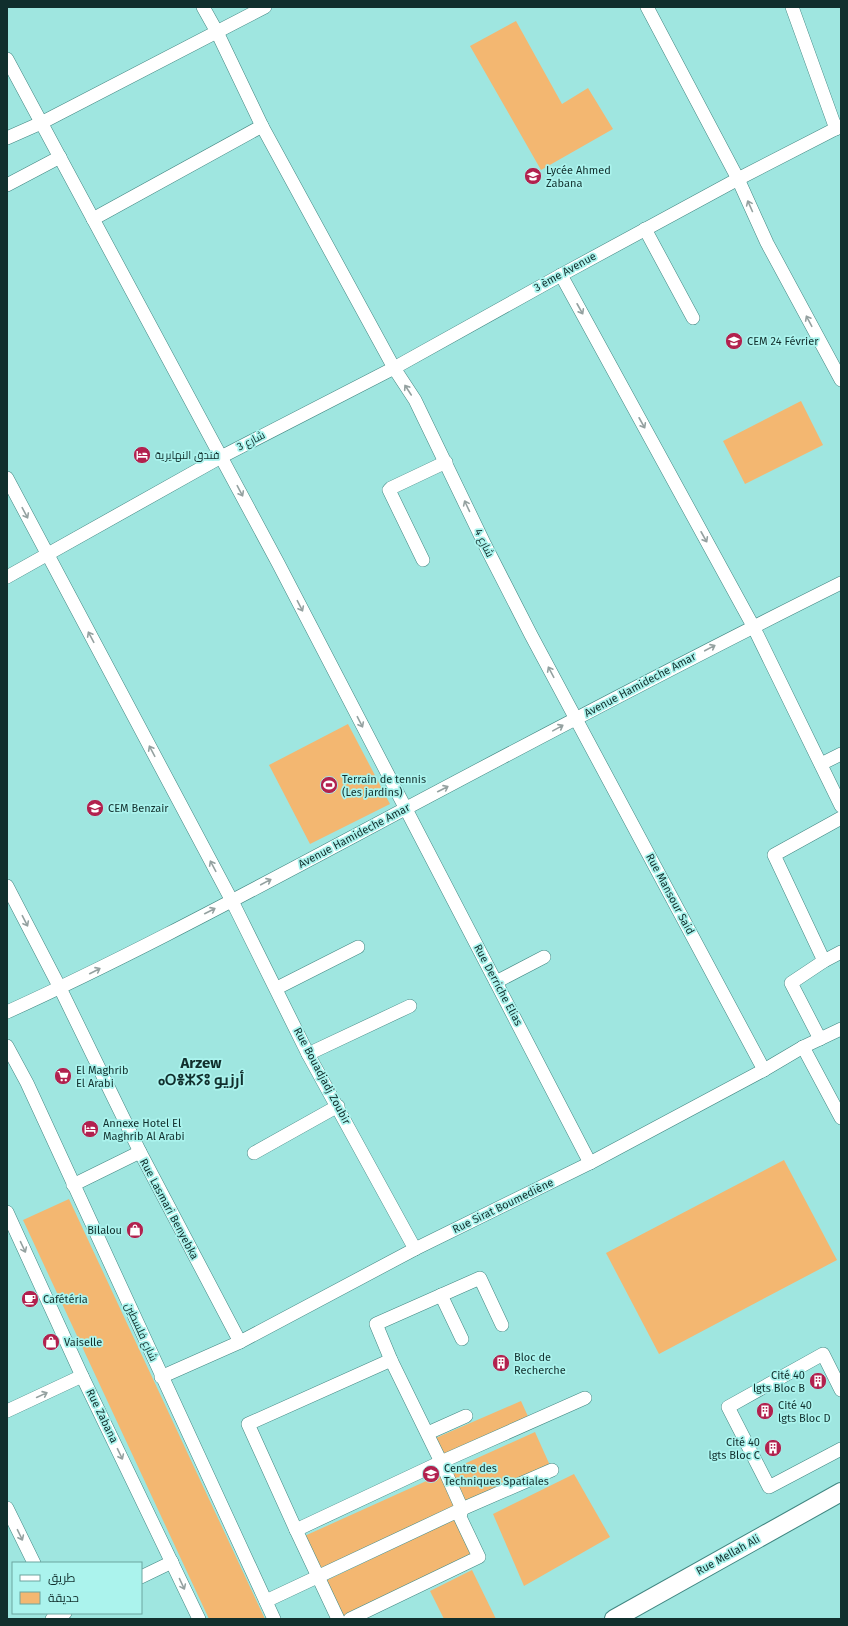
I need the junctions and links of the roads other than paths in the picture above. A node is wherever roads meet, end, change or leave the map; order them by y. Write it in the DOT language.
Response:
graph roads {
  1 [pos="203,7"];
  2 [pos="265,7"];
  3 [pos="648,7"];
  4 [pos="792,7"];
  5 [pos="218,32"];
  6 [pos="7,59"];
  7 [pos="41,123"];
  8 [pos="262,126"];
  9 [pos="838,128"];
  10 [pos="7,138"];
  11 [pos="60,157"];
  12 [pos="738,179"];
  13 [pos="7,184"];
  14 [pos="93,219"];
  15 [pos="645,229"];
  16 [pos="561,274"];
  17 [pos="693,318"];
  18 [pos="394,368"];
  19 [pos="841,380"];
  20 [pos="221,457"];
  21 [pos="446,462"];
  22 [pos="7,478"];
  23 [pos="47,554"];
  24 [pos="423,560"];
  25 [pos="7,576"];
  26 [pos="841,583"];
  27 [pos="753,626"];
  28 [pos="575,719"];
  29 [pos="841,754"];
  30 [pos="821,764"];
  31 [pos="840,799"];
  32 [pos="405,809"];
  33 [pos="841,818"];
  34 [pos="7,886"];
  35 [pos="232,901"];
  36 [pos="358,947"];
  37 [pos="841,952"];
  38 [pos="544,957"];
  39 [pos="824,961"];
  40 [pos="496,982"];
  41 [pos="60,988"];
  42 [pos="276,988"];
  43 [pos="410,1006"];
  44 [pos="7,1012"];
  45 [pos="841,1029"];
  46 [pos="820,1039"];
  47 [pos="7,1046"];
  48 [pos="803,1047"];
  49 [pos="308,1054"];
  50 [pos="764,1070"];
  51 [pos="338,1106"];
  52 [pos="841,1118"];
  53 [pos="140,1152"];
  54 [pos="254,1153"];
  55 [pos="590,1163"];
  56 [pos="73,1185"];
  57 [pos="7,1212"];
  58 [pos="415,1249"];
  59 [pos="441,1295"];
  60 [pos="502,1325"];
  61 [pos="462,1339"];
  62 [pos="240,1342"];
  63 [pos="391,1360"];
  64 [pos="82,1376"];
  65 [pos="162,1377"];
  66 [pos="841,1390"];
  67 [pos="585,1398"];
  68 [pos="7,1411"];
  69 [pos="466,1416"];
  70 [pos="428,1433"];
  71 [pos="840,1450"];
  72 [pos="442,1462"];
  73 [pos="552,1470"];
  74 [pos="841,1492"];
  75 [pos="7,1508"];
  76 [pos="462,1509"];
  77 [pos="296,1530"];
  78 [pos="34,1562"];
  79 [pos="172,1562"];
  80 [pos="142,1577"];
  81 [pos="317,1578"];
  82 [pos="266,1601"];
  83 [pos="199,1619"];
  84 [pos="274,1619"];
  85 [pos="338,1619"];
  86 [pos="350,1619"];
  87 [pos="614,1619"];
  1 -- 5 [label="street, شارع 4"];
  2 -- 5 [label="street"];
  3 -- 12 [label="street"];
  4 -- 9 [label="street"];
  5 -- 7 [label="street"];
  5 -- 8 [label="street, شارع 4"];
  6 -- 7 [label="street, Rue Derriche Elias"];
  7 -- 10 [label="street"];
  7 -- 11 [label="street, Rue Derriche Elias"];
  8 -- 14 [label="street"];
  8 -- 18 [label="street, شارع 4"];
  9 -- 12 [label="street, 3 ème Avenue"];
  11 -- 13 [label="street"];
  11 -- 14 [label="street, Rue Derriche Elias"];
  12 -- 15 [label="street, 3 ème Avenue"];
  19 -- 12 [label="street, one-way"];
  14 -- 20 [label="street, Rue Derriche Elias"];
  15 -- 16 [label="street, 3 ème Avenue"];
  15 -- 17 [label="street"];
  16 -- 18 [label="street, 3 ème Avenue"];
  16 -- 27 [label="street, one-way"];
  18 -- 20 [label="street, شارع 3"];
  21 -- 18 [label="street, شارع 4, one-way"];
  20 -- 23 [label="street, شارع 3"];
  20 -- 32 [label="street, Rue Derriche Elias, one-way"];
  21 -- 24 [label="street"];
  28 -- 21 [label="street, شارع 4, one-way"];
  22 -- 23 [label="street, Rue Bouadjadj Zoubir, one-way"];
  23 -- 25 [label="street, شارع 3"];
  35 -- 23 [label="street, Rue Bouadjadj Zoubir, one-way"];
  26 -- 27 [label="street, Avenue Hamideche Amar"];
  28 -- 27 [label="street, Avenue Hamideche Amar, one-way"];
  27 -- 30 [label="street"];
  32 -- 28 [label="street, Avenue Hamideche Amar, one-way"];
  28 -- 50 [label="street, Rue Mansour Said"];
  29 -- 30 [label="street"];
  30 -- 31 [label="street"];
  35 -- 32 [label="street, Avenue Hamideche Amar, one-way"];
  32 -- 40 [label="street, Rue Derriche Elias"];
  33 -- 39 [label="street"];
  34 -- 41 [label="street, Rue Lasmari Benyebka, one-way"];
  41 -- 35 [label="street, Avenue Hamideche Amar, one-way"];
  35 -- 42 [label="street, Rue Bouadjadj Zoubir"];
  36 -- 42 [label="street"];
  37 -- 39 [label="street"];
  38 -- 40 [label="street"];
  39 -- 46 [label="street"];
  40 -- 55 [label="street, Rue Derriche Elias"];
  41 -- 44 [label="street, Avenue Hamideche Amar"];
  41 -- 53 [label="street, Rue Lasmari Benyebka"];
  42 -- 49 [label="street, Rue Bouadjadj Zoubir"];
  43 -- 49 [label="street"];
  45 -- 46 [label="street, Rue Sirat Boumediène"];
  46 -- 48 [label="street, Rue Sirat Boumediène"];
  47 -- 56 [label="street, شارع فلسطين"];
  48 -- 50 [label="street, Rue Sirat Boumediène"];
  48 -- 52 [label="street"];
  49 -- 51 [label="street, Rue Bouadjadj Zoubir"];
  50 -- 55 [label="street, Rue Sirat Boumediène"];
  51 -- 54 [label="street"];
  51 -- 58 [label="street, Rue Bouadjadj Zoubir"];
  53 -- 56 [label="street"];
  53 -- 62 [label="street, Rue Lasmari Benyebka"];
  55 -- 58 [label="street, Rue Sirat Boumediène"];
  56 -- 65 [label="street, شارع فلسطين"];
  57 -- 64 [label="street, Rue Zabana, one-way"];
  58 -- 62 [label="street, Rue Sirat Boumediène"];
  59 -- 60 [label="street"];
  59 -- 61 [label="street"];
  59 -- 63 [label="street"];
  62 -- 65 [label="street, Rue Sirat Boumediène"];
  63 -- 70 [label="street"];
  63 -- 77 [label="street"];
  68 -- 64 [label="street, one-way"];
  64 -- 79 [label="street, Rue Zabana, one-way"];
  65 -- 82 [label="street, شارع فلسطين"];
  66 -- 71 [label="street"];
  67 -- 72 [label="street"];
  69 -- 70 [label="street"];
  70 -- 72 [label="street"];
  72 -- 76 [label="street"];
  72 -- 77 [label="street"];
  73 -- 76 [label="street"];
  74 -- 87 [label="main road, Rue Mellah Ali"];
  75 -- 78 [label="street, one-way"];
  76 -- 81 [label="street"];
  76 -- 86 [label="street"];
  77 -- 81 [label="street"];
  79 -- 80 [label="street"];
  79 -- 83 [label="street, Rue Zabana, one-way"];
  81 -- 82 [label="street"];
  81 -- 85 [label="street"];
  82 -- 84 [label="street, شارع فلسطين"];
}
